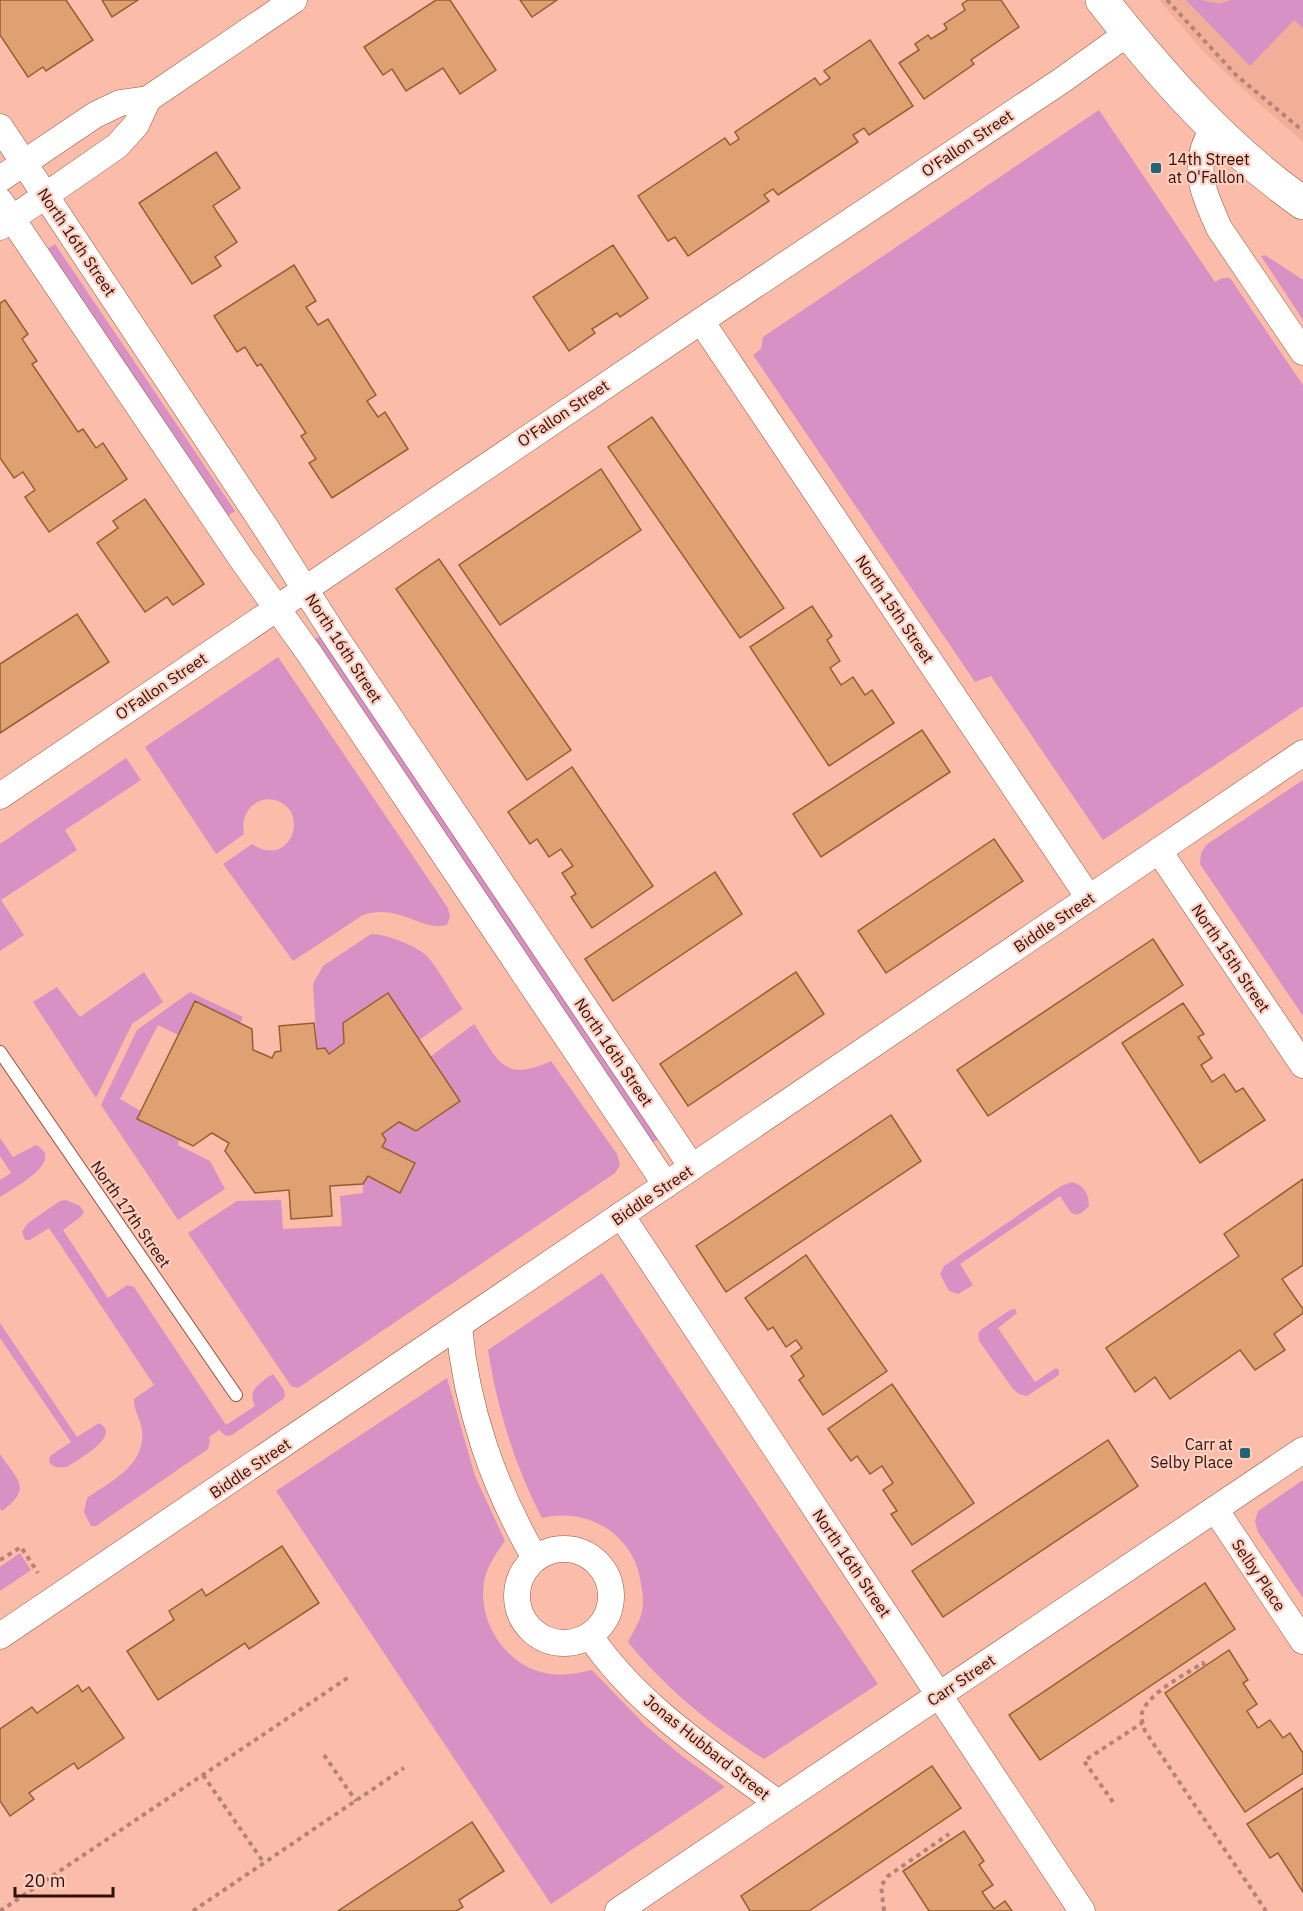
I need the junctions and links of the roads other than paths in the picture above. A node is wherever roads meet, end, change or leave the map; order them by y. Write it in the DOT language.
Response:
graph roads {
  1 [pos="294,0"];
  2 [pos="1102,0"];
  3 [pos="1128,33"];
  4 [pos="148,99"];
  5 [pos="0,127"];
  6 [pos="1214,127"];
  7 [pos="24,162"];
  8 [pos="0,178"];
  9 [pos="46,195"];
  10 [pos="1303,203"];
  11 [pos="4,216"];
  12 [pos="700,321"];
  13 [pos="1303,352"];
  14 [pos="304,588"];
  15 [pos="276,608"];
  16 [pos="1303,753"];
  17 [pos="0,796"];
  18 [pos="1159,850"];
  19 [pos="1089,898"];
  20 [pos="0,1052"];
  21 [pos="1303,1065"];
  22 [pos="692,1167"];
  23 [pos="666,1185"];
  24 [pos="621,1215"];
  25 [pos="459,1326"];
  26 [pos="236,1395"];
  27 [pos="1303,1450"];
  28 [pos="1215,1509"];
  29 [pos="535,1558"];
  30 [pos="0,1636"];
  31 [pos="590,1636"];
  32 [pos="1303,1641"];
  33 [pos="939,1695"];
  34 [pos="778,1803"];
  35 [pos="618,1911"];
  36 [pos="1082,1911"];
  1 -- 4 [label="street"];
  2 -- 3 [label="main road"];
  3 -- 6 [label="main road"];
  3 -- 12 [label="street, O'Fallon Street"];
  4 -- 7 [label="street"];
  4 -- 9 [label="street"];
  5 -- 7 [label="street, North 16th Street"];
  6 -- 10 [label="main road"];
  6 -- 13 [label="street"];
  7 -- 8 [label="street"];
  7 -- 9 [label="street, North 16th Street"];
  9 -- 11 [label="street"];
  9 -- 14 [label="street, North 16th Street"];
  11 -- 15 [label="street, North 16th Street"];
  12 -- 14 [label="street, O'Fallon Street"];
  12 -- 19 [label="street, North 15th Street"];
  14 -- 15 [label="street, O'Fallon Street"];
  14 -- 22 [label="street, North 16th Street"];
  15 -- 17 [label="street, O'Fallon Street"];
  15 -- 23 [label="street, North 16th Street"];
  16 -- 18 [label="street, Biddle Street"];
  18 -- 19 [label="street, Biddle Street"];
  18 -- 21 [label="street, North 15th Street"];
  19 -- 22 [label="street, Biddle Street"];
  20 -- 26 [label="lane, North 17th Street"];
  22 -- 23 [label="street, Biddle Street"];
  23 -- 24 [label="street, Biddle Street"];
  24 -- 25 [label="street, Biddle Street"];
  24 -- 33 [label="street, North 16th Street"];
  25 -- 29 [label="street"];
  25 -- 30 [label="street, Biddle Street"];
  27 -- 28 [label="street, Carr Street"];
  28 -- 32 [label="street, Selby Place"];
  28 -- 33 [label="street, Carr Street"];
  29 -- 31 [label="street"];
  29 -- 31 [label="street"];
  31 -- 34 [label="street, Jonas Hubbard Street"];
  33 -- 34 [label="street, Carr Street"];
  33 -- 36 [label="street, North 16th Street"];
  34 -- 35 [label="street, Carr Street"];
}
